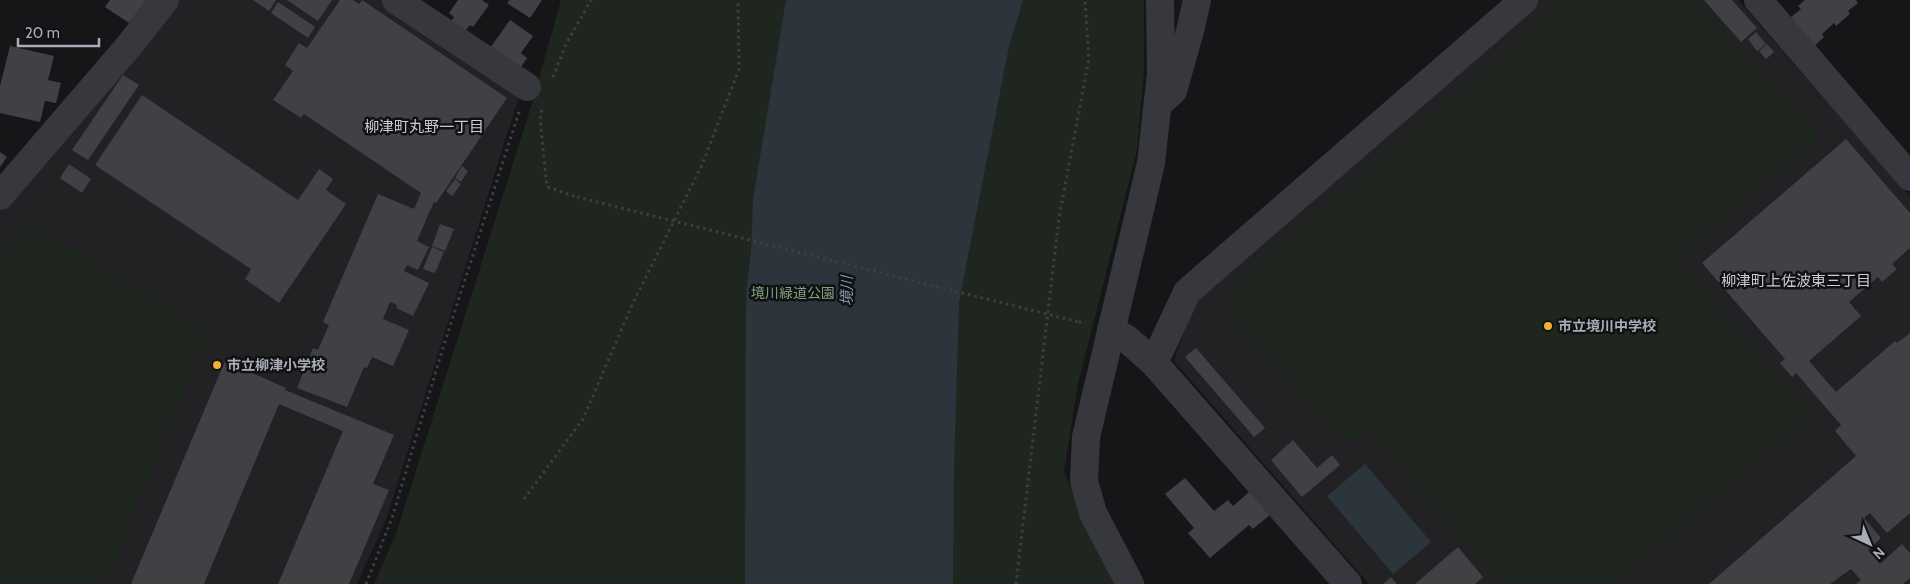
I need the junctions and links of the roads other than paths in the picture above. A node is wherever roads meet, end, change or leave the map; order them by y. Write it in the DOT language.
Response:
graph roads {
  1 [pos="165,0"];
  2 [pos="396,0"];
  3 [pos="1196,0"];
  4 [pos="1524,0"];
  5 [pos="1758,0"];
  6 [pos="1156,2"];
  7 [pos="536,91"];
  8 [pos="1156,107"];
  9 [pos="1910,177"];
  10 [pos="0,196"];
  11 [pos="1111,330"];
  12 [pos="1154,362"];
  13 [pos="1130,584"];
  14 [pos="1348,584"];
  1 -- 10 [label="street"];
  2 -- 7 [label="street"];
  3 -- 8 [label="street"];
  4 -- 12 [label="street"];
  5 -- 9 [label="street"];
  6 -- 8 [label="street"];
  8 -- 11 [label="street"];
  11 -- 12 [label="street"];
  11 -- 13 [label="street"];
  12 -- 14 [label="street"];
}
